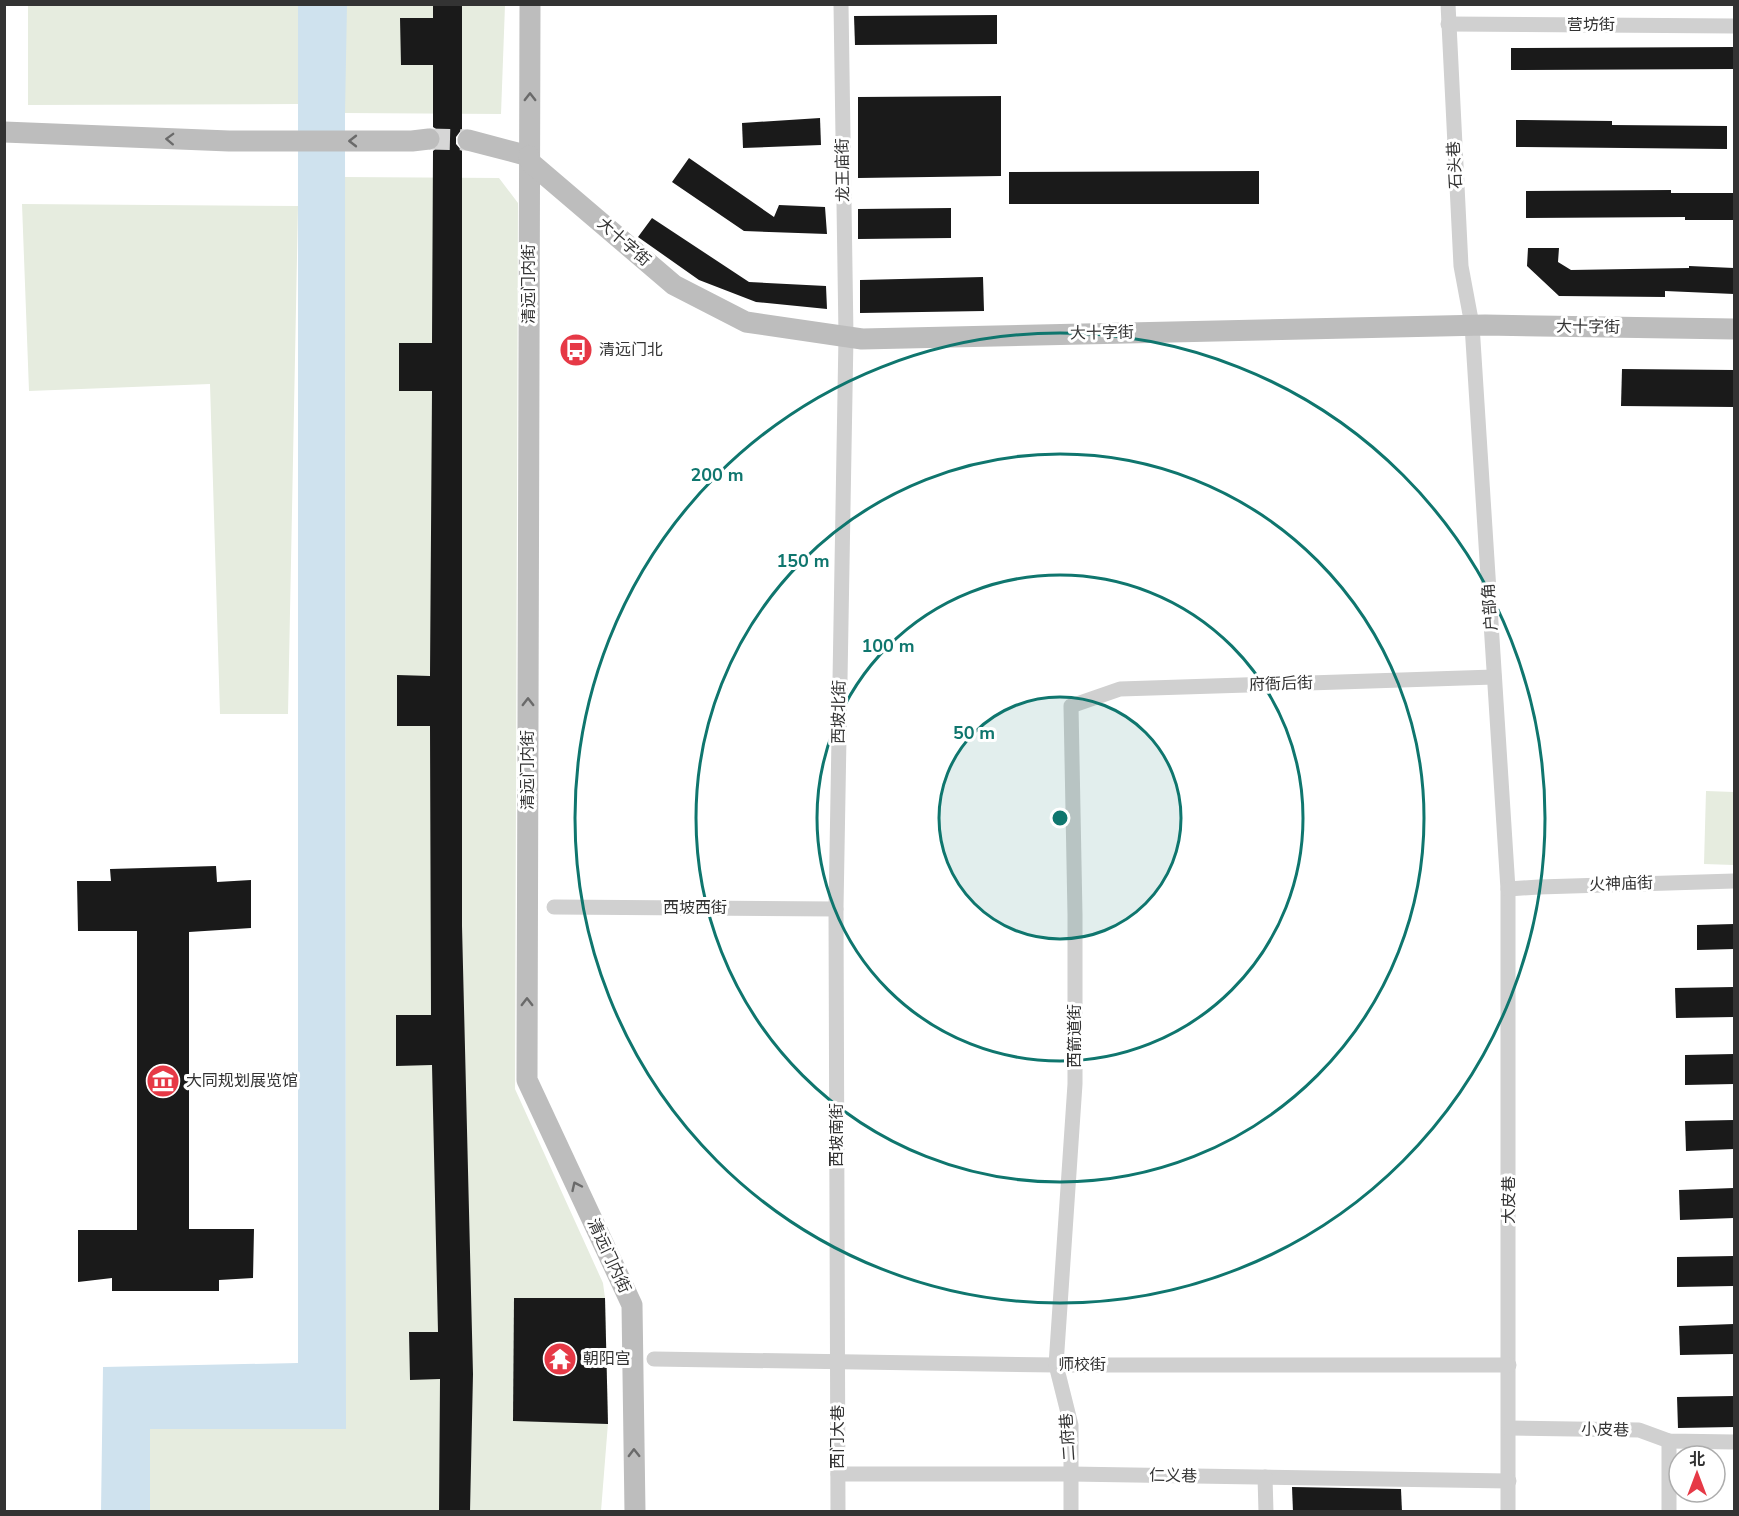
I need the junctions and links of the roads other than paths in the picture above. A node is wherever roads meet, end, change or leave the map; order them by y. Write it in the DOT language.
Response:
graph roads {
  1 [pos="530,4"];
  2 [pos="841,4"];
  3 [pos="1448,4"];
  4 [pos="1448,24"];
  5 [pos="1734,26"];
  6 [pos="4,132"];
  7 [pos="420,140"];
  8 [pos="468,140"];
  9 [pos="530,156"];
  10 [pos="1472,325"];
  11 [pos="1734,329"];
  12 [pos="846,336"];
  13 [pos="1494,677"];
  14 [pos="1071,706"];
  15 [pos="1734,881"];
  16 [pos="1508,889"];
  17 [pos="554,907"];
  18 [pos="837,909"];
  19 [pos="654,1359"];
  20 [pos="837,1362"];
  21 [pos="1056,1365"];
  22 [pos="1509,1365"];
  23 [pos="1509,1428"];
  24 [pos="1669,1441"];
  25 [pos="1734,1442"];
  26 [pos="838,1474"];
  27 [pos="1071,1474"];
  28 [pos="1265,1477"];
  29 [pos="1509,1481"];
  30 [pos="635,1512"];
  31 [pos="838,1512"];
  32 [pos="1071,1512"];
  33 [pos="1266,1512"];
  34 [pos="1508,1512"];
  35 [pos="1669,1512"];
  9 -- 1 [label="main road, 清远门内街, one-way"];
  2 -- 12 [label="street, 龙王庙街"];
  3 -- 4 [label="street, 石头巷"];
  4 -- 5 [label="street, 营坊街"];
  4 -- 10 [label="street, 石头巷"];
  7 -- 6 [label="main road, one-way"];
  8 -- 9 [label="main road"];
  9 -- 12 [label="main road, 大十字街"];
  30 -- 9 [label="main road, 清远门内街, one-way"];
  10 -- 11 [label="main road, 大十字街"];
  10 -- 12 [label="main road, 大十字街"];
  10 -- 13 [label="street, 户部角"];
  12 -- 18 [label="street, 西坡北街"];
  13 -- 14 [label="street, 府衙后街"];
  13 -- 16 [label="street, 户部角"];
  14 -- 21 [label="street, 西箭道街"];
  15 -- 16 [label="street, 火神庙街"];
  16 -- 22 [label="street, 大皮巷"];
  17 -- 18 [label="street, 西坡西街"];
  18 -- 20 [label="street, 西坡南街"];
  19 -- 20 [label="street, 师校街"];
  20 -- 21 [label="street, 师校街"];
  20 -- 26 [label="street, 西门大巷"];
  21 -- 22 [label="street, 师校街"];
  21 -- 27 [label="street, 二府巷"];
  22 -- 23 [label="street, 大皮巷"];
  23 -- 24 [label="street, 小皮巷"];
  23 -- 29 [label="street, 大皮巷"];
  24 -- 25 [label="street, 小皮巷"];
  24 -- 35 [label="street"];
  26 -- 27 [label="street, 仁义巷"];
  26 -- 31 [label="street, 西门大巷"];
  27 -- 28 [label="street, 仁义巷"];
  27 -- 32 [label="street, 二府巷"];
  28 -- 29 [label="street, 仁义巷"];
  28 -- 33 [label="street"];
  29 -- 34 [label="street, 大皮巷"];
}
